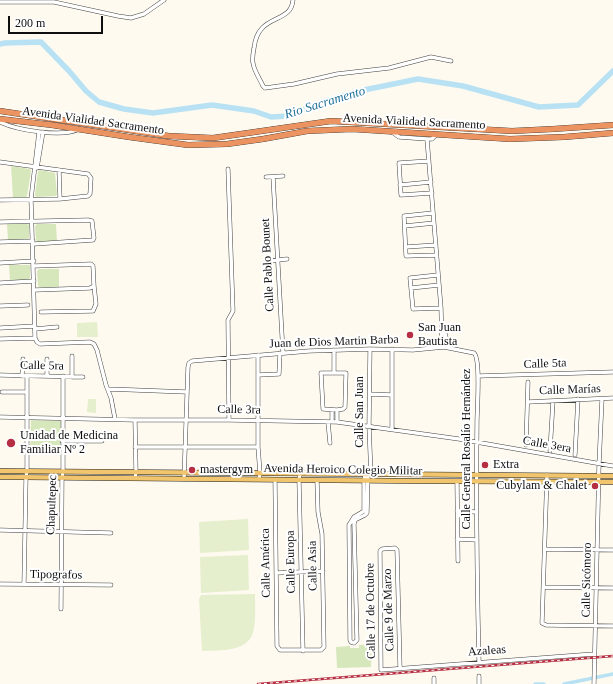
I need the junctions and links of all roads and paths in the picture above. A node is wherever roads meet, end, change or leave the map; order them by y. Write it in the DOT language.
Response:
graph roads {
  1 [pos="164,0"];
  2 [pos="293,0"];
  3 [pos="0,2"];
  4 [pos="452,61"];
  5 [pos="0,111"];
  6 [pos="0,119"];
  7 [pos="1,123"];
  8 [pos="613,125"];
  9 [pos="79,129"];
  10 [pos="389,130"];
  11 [pos="41,132"];
  12 [pos="613,133"];
  13 [pos="437,134"];
  14 [pos="427,139"];
  15 [pos="429,161"];
  16 [pos="0,162"];
  17 [pos="36,167"];
  18 [pos="228,169"];
  19 [pos="59,170"];
  20 [pos="283,176"];
  21 [pos="266,177"];
  22 [pos="273,177"];
  23 [pos="431,182"];
  24 [pos="400,185"];
  25 [pos="432,192"];
  26 [pos="31,199"];
  27 [pos="60,199"];
  28 [pos="0,200"];
  29 [pos="433,213"];
  30 [pos="0,222"];
  31 [pos="33,222"];
  32 [pos="434,223"];
  33 [pos="405,226"];
  34 [pos="0,242"];
  35 [pos="34,243"];
  36 [pos="436,245"];
  37 [pos="406,247"];
  38 [pos="436,255"];
  39 [pos="287,259"];
  40 [pos="278,260"];
  41 [pos="34,261"];
  42 [pos="266,261"];
  43 [pos="0,263"];
  44 [pos="34,266"];
  45 [pos="438,275"];
  46 [pos="34,280"];
  47 [pos="0,283"];
  48 [pos="439,285"];
  49 [pos="94,286"];
  50 [pos="411,288"];
  51 [pos="35,290"];
  52 [pos="28,305"];
  53 [pos="0,306"];
  54 [pos="441,308"];
  55 [pos="41,312"];
  56 [pos="442,324"];
  57 [pos="57,327"];
  58 [pos="0,328"];
  59 [pos="35,328"];
  60 [pos="35,338"];
  61 [pos="0,339"];
  62 [pos="442,347"];
  63 [pos="449,348"];
  64 [pos="370,349"];
  65 [pos="392,349"];
  66 [pos="334,350"];
  67 [pos="281,353"];
  68 [pos="258,355"];
  69 [pos="72,356"];
  70 [pos="230,358"];
  71 [pos="477,358"];
  72 [pos="23,359"];
  73 [pos="47,359"];
  74 [pos="613,372"];
  75 [pos="334,373"];
  76 [pos="0,375"];
  77 [pos="258,375"];
  78 [pos="22,376"];
  79 [pos="27,376"];
  80 [pos="47,376"];
  81 [pos="63,376"];
  82 [pos="478,376"];
  83 [pos="72,377"];
  84 [pos="83,377"];
  85 [pos="528,382"];
  86 [pos="108,389"];
  87 [pos="2,392"];
  88 [pos="27,392"];
  89 [pos="187,392"];
  90 [pos="370,394"];
  91 [pos="392,395"];
  92 [pos="613,398"];
  93 [pos="578,399"];
  94 [pos="602,399"];
  95 [pos="553,401"];
  96 [pos="528,402"];
  97 [pos="332,410"];
  98 [pos="337,410"];
  99 [pos="0,417"];
  100 [pos="27,417"];
  101 [pos="63,418"];
  102 [pos="115,419"];
  103 [pos="135,420"];
  104 [pos="186,420"];
  105 [pos="229,420"];
  106 [pos="259,421"];
  107 [pos="330,422"];
  108 [pos="337,422"];
  109 [pos="369,426"];
  110 [pos="392,429"];
  111 [pos="62,441"];
  112 [pos="102,441"];
  113 [pos="477,442"];
  114 [pos="330,443"];
  115 [pos="526,445"];
  116 [pos="135,447"];
  117 [pos="184,447"];
  118 [pos="258,447"];
  119 [pos="550,451"];
  120 [pos="575,455"];
  121 [pos="599,464"];
  122 [pos="613,466"];
  123 [pos="27,470"];
  124 [pos="0,471"];
  125 [pos="63,472"];
  126 [pos="136,472"];
  127 [pos="185,473"];
  128 [pos="260,473"];
  129 [pos="300,474"];
  130 [pos="368,474"];
  131 [pos="476,475"];
  132 [pos="547,475"];
  133 [pos="599,476"];
  134 [pos="613,476"];
  135 [pos="0,477"];
  136 [pos="26,477"];
  137 [pos="62,478"];
  138 [pos="135,478"];
  139 [pos="184,479"];
  140 [pos="259,479"];
  141 [pos="274,480"];
  142 [pos="299,480"];
  143 [pos="317,480"];
  144 [pos="365,481"];
  145 [pos="476,481"];
  146 [pos="456,482"];
  147 [pos="547,482"];
  148 [pos="599,482"];
  149 [pos="613,482"];
  150 [pos="457,511"];
  151 [pos="476,512"];
  152 [pos="354,520"];
  153 [pos="0,530"];
  154 [pos="25,530"];
  155 [pos="61,531"];
  156 [pos="111,533"];
  157 [pos="457,539"];
  158 [pos="477,540"];
  159 [pos="545,549"];
  160 [pos="598,550"];
  161 [pos="613,550"];
  162 [pos="380,552"];
  163 [pos="458,561"];
  164 [pos="323,571"];
  165 [pos="301,572"];
  166 [pos="276,573"];
  167 [pos="0,584"];
  168 [pos="24,584"];
  169 [pos="60,585"];
  170 [pos="111,585"];
  171 [pos="350,585"];
  172 [pos="355,585"];
  173 [pos="543,587"];
  174 [pos="597,588"];
  175 [pos="613,588"];
  176 [pos="61,609"];
  177 [pos="596,626"];
  178 [pos="613,626"];
  179 [pos="303,651"];
  180 [pos="594,654"];
  181 [pos="479,662"];
  182 [pos="400,668"];
  183 [pos="381,670"];
  184 [pos="479,676"];
  185 [pos="434,678"];
  186 [pos="594,682"];
  187 [pos="434,684"];
  188 [pos="479,684"];
  1 -- 3 [label="street"];
  2 -- 4 [label="street"];
  5 -- 8 [label="highway, Avenida Vialidad Sacramento"];
  6 -- 9 [label="highway, Avenida Vialidad Sacramento"];
  7 -- 11 [label="street"];
  9 -- 10 [label="highway, Avenida Vialidad Sacramento"];
  9 -- 11 [label="street"];
  10 -- 13 [label="highway, Avenida Vialidad Sacramento"];
  10 -- 14 [label="street"];
  11 -- 17 [label="street"];
  12 -- 13 [label="highway, Avenida Vialidad Sacramento"];
  13 -- 14 [label="street"];
  14 -- 15 [label="street"];
  15 -- 23 [label="street"];
  15 -- 24 [label="street"];
  16 -- 17 [label="street"];
  17 -- 19 [label="street"];
  17 -- 26 [label="street"];
  18 -- 70 [label="street"];
  19 -- 27 [label="street"];
  19 -- 27 [label="street"];
  20 -- 22 [label="street"];
  21 -- 22 [label="street"];
  22 -- 40 [label="street, Calle Pablo Bounet"];
  23 -- 24 [label="street"];
  23 -- 25 [label="street"];
  24 -- 25 [label="street"];
  25 -- 29 [label="street"];
  26 -- 27 [label="street"];
  26 -- 28 [label="street"];
  26 -- 31 [label="street"];
  29 -- 32 [label="street"];
  29 -- 33 [label="street"];
  30 -- 31 [label="street"];
  31 -- 35 [label="street"];
  31 -- 35 [label="street"];
  32 -- 33 [label="street"];
  32 -- 36 [label="street"];
  33 -- 37 [label="street"];
  34 -- 35 [label="street"];
  35 -- 41 [label="street"];
  36 -- 37 [label="street"];
  36 -- 38 [label="street"];
  37 -- 38 [label="street"];
  38 -- 45 [label="street"];
  39 -- 40 [label="street"];
  40 -- 42 [label="street"];
  40 -- 67 [label="street, Calle Pablo Bounet"];
  41 -- 43 [label="street"];
  41 -- 44 [label="street"];
  44 -- 46 [label="street"];
  44 -- 49 [label="street"];
  45 -- 48 [label="street"];
  45 -- 50 [label="street"];
  46 -- 47 [label="street"];
  46 -- 51 [label="street"];
  48 -- 50 [label="street"];
  48 -- 54 [label="street"];
  49 -- 51 [label="street"];
  49 -- 55 [label="street"];
  50 -- 54 [label="street"];
  51 -- 59 [label="street"];
  52 -- 53 [label="street"];
  54 -- 56 [label="street"];
  56 -- 62 [label="street"];
  56 -- 63 [label="street"];
  57 -- 59 [label="street"];
  58 -- 59 [label="street"];
  59 -- 60 [label="street"];
  60 -- 61 [label="street"];
  60 -- 86 [label="street"];
  62 -- 63 [label="street, Juan de Dios Martin Barba"];
  62 -- 65 [label="street, Juan de Dios Martin Barba"];
  63 -- 71 [label="street, Juan de Dios Martin Barba"];
  64 -- 65 [label="street, Juan de Dios Martin Barba"];
  64 -- 66 [label="street, Juan de Dios Martin Barba"];
  64 -- 90 [label="street, Calle San Juan"];
  65 -- 91 [label="street"];
  66 -- 67 [label="street, Juan de Dios Martin Barba"];
  66 -- 75 [label="street"];
  67 -- 68 [label="street, Juan de Dios Martin Barba"];
  67 -- 77 [label="street, Calle Pablo Bounet"];
  68 -- 70 [label="street, Juan de Dios Martin Barba"];
  68 -- 77 [label="street"];
  69 -- 83 [label="street"];
  70 -- 89 [label="street, Juan de Dios Martin Barba"];
  70 -- 105 [label="street"];
  71 -- 82 [label="street, Calle General Rosalío Hernández"];
  72 -- 78 [label="street"];
  73 -- 80 [label="street"];
  74 -- 82 [label="street, Calle 5ta"];
  75 -- 97 [label="street"];
  75 -- 98 [label="street"];
  76 -- 78 [label="street, Calle 5ra"];
  77 -- 106 [label="street"];
  78 -- 79 [label="street, Calle 5ra"];
  79 -- 80 [label="street, Calle 5ra"];
  79 -- 88 [label="street"];
  80 -- 81 [label="street, Calle 5ra"];
  81 -- 83 [label="street, Calle 5ra"];
  81 -- 101 [label="street, Chapultepec"];
  82 -- 113 [label="street, Calle General Rosalío Hernández"];
  83 -- 84 [label="street, Calle 5ra"];
  85 -- 96 [label="street"];
  86 -- 89 [label="street"];
  86 -- 102 [label="street"];
  87 -- 88 [label="street"];
  88 -- 100 [label="street"];
  89 -- 104 [label="street"];
  90 -- 91 [label="street"];
  90 -- 109 [label="street, Calle San Juan"];
  91 -- 110 [label="street"];
  92 -- 94 [label="street, Calle Marías"];
  93 -- 94 [label="street, Calle Marías"];
  93 -- 95 [label="street, Calle Marías"];
  93 -- 120 [label="street"];
  94 -- 121 [label="street, Calle Sicómoro"];
  95 -- 96 [label="street, Calle Marías"];
  95 -- 119 [label="street"];
  96 -- 115 [label="street"];
  97 -- 98 [label="street"];
  97 -- 107 [label="street"];
  98 -- 108 [label="street"];
  99 -- 100 [label="street, Calle 3ra"];
  100 -- 101 [label="street, Calle 3ra"];
  100 -- 123 [label="street"];
  101 -- 102 [label="street, Calle 3ra"];
  101 -- 111 [label="street, Chapultepec"];
  102 -- 103 [label="street, Calle 3ra"];
  103 -- 104 [label="street, Calle 3ra"];
  103 -- 116 [label="street"];
  104 -- 105 [label="street, Calle 3ra"];
  104 -- 117 [label="street"];
  105 -- 106 [label="street, Calle 3ra"];
  106 -- 107 [label="street, Calle 3ra"];
  106 -- 118 [label="street"];
  107 -- 108 [label="street, Calle 3ra"];
  107 -- 114 [label="street"];
  108 -- 109 [label="street, Calle 3ra"];
  109 -- 110 [label="street, Calle 3ra"];
  109 -- 130 [label="street, Calle San Juan"];
  110 -- 113 [label="street, Calle 3ra"];
  111 -- 112 [label="street"];
  111 -- 125 [label="street, Chapultepec"];
  113 -- 121 [label="street, Calle 3era"];
  113 -- 131 [label="street, Calle General Rosalío Hernández"];
  116 -- 117 [label="street"];
  116 -- 126 [label="street"];
  117 -- 118 [label="street"];
  117 -- 127 [label="street"];
  118 -- 128 [label="street"];
  121 -- 122 [label="street, Calle 3era"];
  121 -- 133 [label="street, Calle Sicómoro"];
  123 -- 124 [label="main road, Avenida Heroico Colegio Militar"];
  123 -- 125 [label="main road, Avenida Heroico Colegio Militar"];
  123 -- 136 [label="street"];
  125 -- 126 [label="main road, Avenida Heroico Colegio Militar"];
  125 -- 137 [label="street, Chapultepec"];
  126 -- 127 [label="main road, Avenida Heroico Colegio Militar"];
  126 -- 138 [label="street"];
  127 -- 128 [label="main road, Avenida Heroico Colegio Militar"];
  127 -- 139 [label="street"];
  128 -- 129 [label="main road, Avenida Heroico Colegio Militar"];
  128 -- 140 [label="street"];
  129 -- 130 [label="main road, Avenida Heroico Colegio Militar"];
  129 -- 142 [label="street, Calle Europa"];
  130 -- 131 [label="main road, Avenida Heroico Colegio Militar"];
  130 -- 144 [label="street, Calle San Juan"];
  131 -- 132 [label="main road, Avenida Heroico Colegio Militar"];
  131 -- 145 [label="street, Calle General Rosalío Hernández"];
  132 -- 133 [label="main road, Avenida Heroico Colegio Militar"];
  132 -- 147 [label="street"];
  133 -- 134 [label="main road, Avenida Heroico Colegio Militar"];
  133 -- 148 [label="street, Calle Sicómoro"];
  135 -- 136 [label="main road, Avenida Heroico Colegio Militar"];
  136 -- 137 [label="main road, Avenida Heroico Colegio Militar"];
  136 -- 154 [label="street"];
  137 -- 138 [label="main road, Avenida Heroico Colegio Militar"];
  137 -- 155 [label="street, Chapultepec"];
  138 -- 139 [label="main road, Avenida Heroico Colegio Militar"];
  139 -- 140 [label="main road, Avenida Heroico Colegio Militar"];
  140 -- 141 [label="main road, Avenida Heroico Colegio Militar"];
  141 -- 142 [label="main road, Avenida Heroico Colegio Militar"];
  141 -- 166 [label="street, Calle América"];
  142 -- 143 [label="main road, Avenida Heroico Colegio Militar"];
  142 -- 165 [label="street, Calle Europa"];
  143 -- 144 [label="main road, Avenida Heroico Colegio Militar"];
  143 -- 164 [label="street, Calle Asia"];
  144 -- 146 [label="main road, Avenida Heroico Colegio Militar"];
  144 -- 152 [label="street, Calle San Juan"];
  145 -- 146 [label="main road, Avenida Heroico Colegio Militar"];
  145 -- 147 [label="main road, Avenida Heroico Colegio Militar"];
  145 -- 151 [label="street, Calle General Rosalío Hernández"];
  146 -- 150 [label="street"];
  147 -- 148 [label="main road, Avenida Heroico Colegio Militar"];
  147 -- 159 [label="street"];
  148 -- 149 [label="main road, Avenida Heroico Colegio Militar"];
  148 -- 160 [label="street, Calle Sicómoro"];
  150 -- 151 [label="street"];
  150 -- 157 [label="street"];
  151 -- 158 [label="street, Calle General Rosalío Hernández"];
  152 -- 171 [label="street"];
  152 -- 172 [label="street"];
  153 -- 154 [label="street"];
  154 -- 155 [label="street"];
  154 -- 168 [label="street"];
  155 -- 156 [label="street"];
  155 -- 169 [label="street, Chapultepec"];
  157 -- 158 [label="street, Calle General Rosalío Hernández"];
  157 -- 163 [label="street"];
  158 -- 181 [label="street, Calle General Rosalío Hernández"];
  159 -- 160 [label="street"];
  159 -- 173 [label="street"];
  160 -- 161 [label="street"];
  160 -- 174 [label="street, Calle Sicómoro"];
  162 -- 182 [label="street, Calle 9 de Marzo"];
  162 -- 183 [label="street, Calle 17 de Octubre"];
  164 -- 165 [label="street"];
  164 -- 179 [label="street, Calle Asia"];
  165 -- 166 [label="street"];
  165 -- 179 [label="street, Calle Europa"];
  166 -- 179 [label="street, Calle América"];
  167 -- 168 [label="street, Tipografos"];
  168 -- 169 [label="street, Tipografos"];
  169 -- 170 [label="street, Tipografos"];
  169 -- 176 [label="street, Chapultepec"];
  171 -- 172 [label="street"];
  171 -- 172 [label="street"];
  173 -- 174 [label="street"];
  173 -- 177 [label="street"];
  174 -- 175 [label="street"];
  174 -- 177 [label="street, Calle Sicómoro"];
  177 -- 178 [label="street"];
  177 -- 180 [label="street, Calle Sicómoro"];
  180 -- 181 [label="street, Azaleas"];
  180 -- 186 [label="street, Calle Sicómoro"];
  181 -- 182 [label="street, Azaleas"];
  182 -- 183 [label="street, Azaleas"];
  184 -- 188 [label="street"];
  185 -- 187 [label="street"];
}
